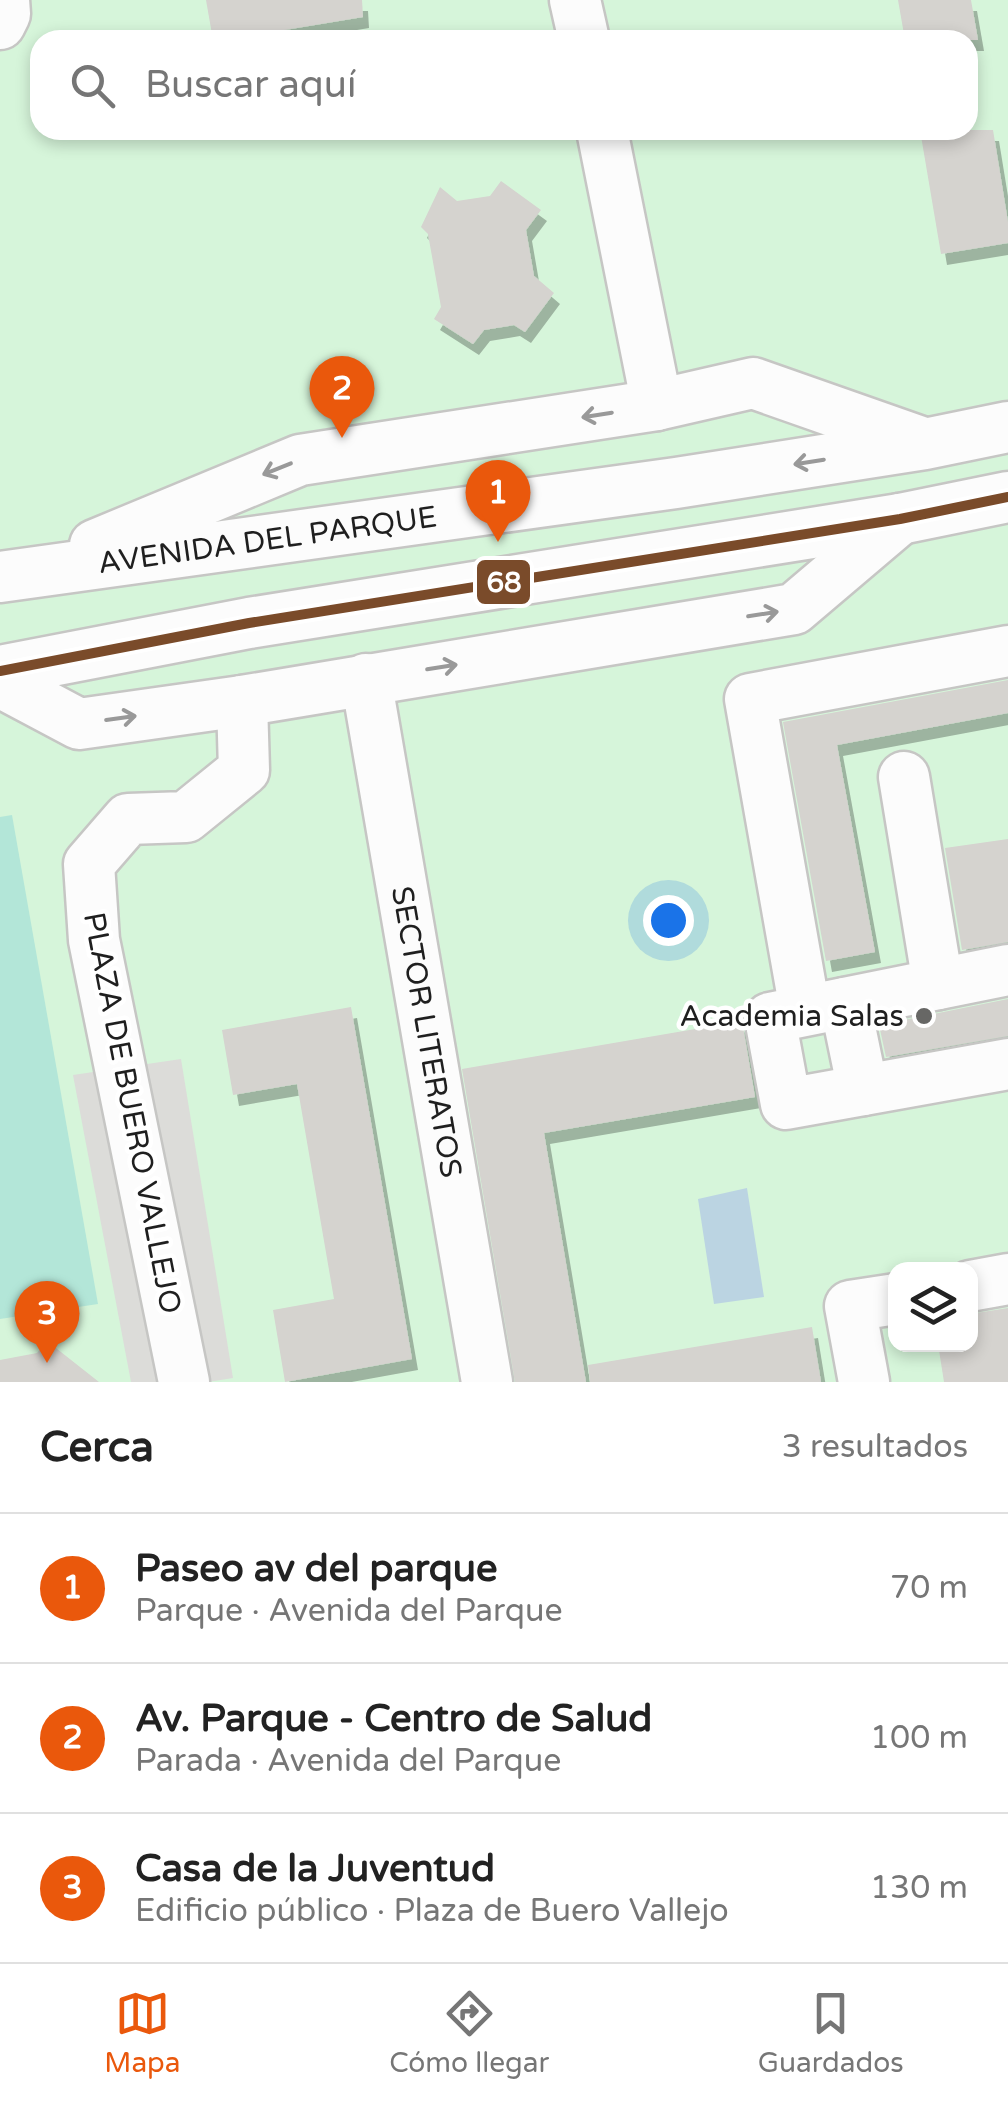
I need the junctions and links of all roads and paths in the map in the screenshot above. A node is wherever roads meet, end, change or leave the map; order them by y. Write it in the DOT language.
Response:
graph roads {
  1 [pos="4,0"];
  2 [pos="576,0"];
  3 [pos="0,24"];
  4 [pos="582,30"];
  5 [pos="604,140"];
  6 [pos="658,406"];
  7 [pos="1008,427"];
  8 [pos="926,444"];
  9 [pos="1008,497"];
  10 [pos="900,520"];
  11 [pos="15,575"];
  12 [pos="1008,651"];
  13 [pos="0,671"];
  14 [pos="366,679"];
  15 [pos="0,682"];
  16 [pos="242,701"];
  17 [pos="904,777"];
  18 [pos="1008,970"];
  19 [pos="938,984"];
  20 [pos="825,1006"];
  21 [pos="1008,1064"];
  22 [pos="864,1090"];
  23 [pos="1008,1279"];
  24 [pos="978,1285"];
  25 [pos="888,1299"];
  26 [pos="481,1381"];
  27 [pos="184,1382"];
  28 [pos="864,1382"];
  1 -- 3 [label="street"];
  2 -- 4 [label="street"];
  5 -- 6 [label="street"];
  6 -- 8 [label="street"];
  6 -- 11 [label="street, one-way"];
  7 -- 8 [label="street, AVENIDA DEL PARQUE"];
  8 -- 11 [label="street, AVENIDA DEL PARQUE, one-way"];
  9 -- 10 [label="street"];
  10 -- 13 [label="street"];
  14 -- 10 [label="street, one-way"];
  12 -- 20 [label="street"];
  14 -- 16 [label="street"];
  14 -- 26 [label="street, SECTOR LITERATOS"];
  15 -- 16 [label="street, one-way"];
  16 -- 27 [label="street, PLAZA DE BUERO VALLEJO"];
  17 -- 19 [label="street"];
  18 -- 19 [label="street"];
  19 -- 20 [label="street"];
  20 -- 22 [label="street"];
  20 -- 22 [label="street"];
  21 -- 22 [label="street"];
  23 -- 24 [label="street"];
  25 -- 28 [label="street"];
}
